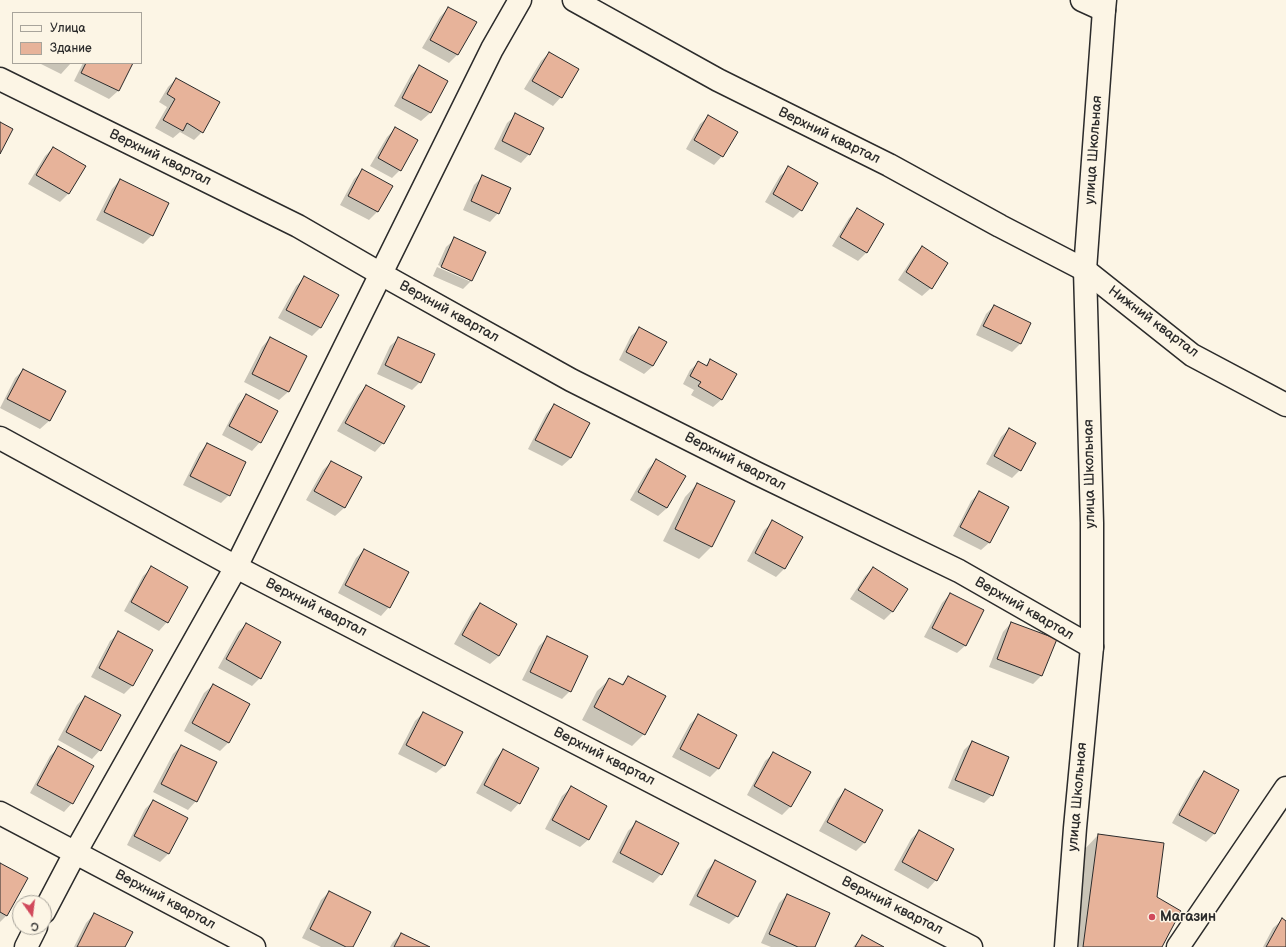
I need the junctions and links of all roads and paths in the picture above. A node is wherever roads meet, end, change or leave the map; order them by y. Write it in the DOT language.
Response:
graph roads {
  1 [pos="520,0"];
  2 [pos="574,0"];
  3 [pos="1082,0"];
  4 [pos="1105,5"];
  5 [pos="0,79"];
  6 [pos="1085,270"];
  7 [pos="381,274"];
  8 [pos="1286,405"];
  9 [pos="0,438"];
  10 [pos="236,567"];
  11 [pos="1092,647"];
  12 [pos="1286,788"];
  13 [pos="0,813"];
  14 [pos="75,853"];
  15 [pos="52,897"];
  16 [pos="32,935"];
  17 [pos="26,947"];
  18 [pos="254,947"];
  19 [pos="971,947"];
  20 [pos="1066,947"];
  21 [pos="1178,947"];
  1 -- 7 [label="street"];
  2 -- 6 [label="street, Верхний квартал"];
  3 -- 4 [label="street"];
  4 -- 6 [label="street, улица Школьная"];
  5 -- 7 [label="street, Верхний квартал"];
  6 -- 8 [label="street, Нижний квартал"];
  6 -- 11 [label="street, улица Школьная"];
  7 -- 10 [label="street"];
  7 -- 11 [label="street, Верхний квартал"];
  9 -- 10 [label="street, Верхний квартал"];
  10 -- 14 [label="street"];
  10 -- 19 [label="street, Верхний квартал"];
  11 -- 20 [label="street, улица Школьная"];
  12 -- 21 [label="street"];
  13 -- 14 [label="street, Верхний квартал"];
  14 -- 15 [label="street"];
  14 -- 18 [label="street, Верхний квартал"];
  16 -- 17 [label="street"];
}
